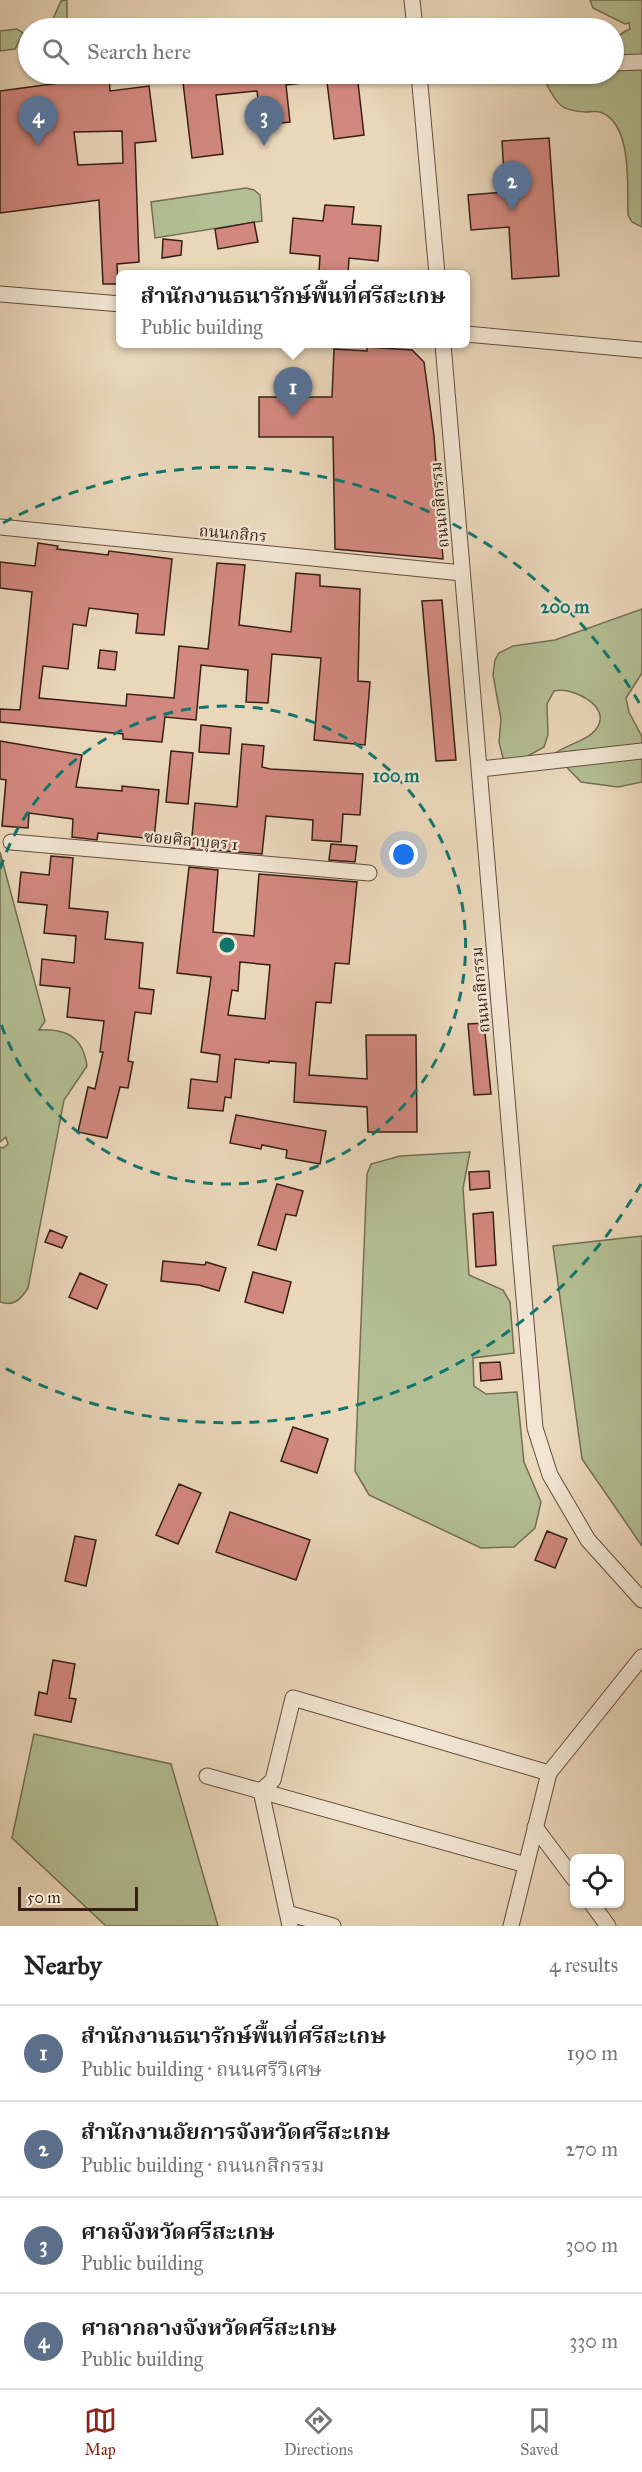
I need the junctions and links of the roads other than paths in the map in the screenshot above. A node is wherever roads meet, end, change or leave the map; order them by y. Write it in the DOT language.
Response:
graph roads {
  1 [pos="412,0"];
  2 [pos="414,18"];
  3 [pos="642,62"];
  4 [pos="624,63"];
  5 [pos="420,84"];
  6 [pos="437,270"];
  7 [pos="0,294"];
  8 [pos="116,304"];
  9 [pos="470,334"];
  10 [pos="443,348"];
  11 [pos="642,350"];
  12 [pos="0,527"];
  13 [pos="462,573"];
  14 [pos="642,751"];
  15 [pos="480,769"];
  16 [pos="11,842"];
  17 [pos="369,873"];
  18 [pos="642,1600"];
  19 [pos="642,1657"];
  20 [pos="549,1773"];
  21 [pos="207,1776"];
  22 [pos="261,1791"];
  23 [pos="536,1827"];
  24 [pos="526,1865"];
  25 [pos="570,1874"];
  26 [pos="595,1908"];
  27 [pos="288,1919"];
  28 [pos="333,1926"];
  29 [pos="511,1926"];
  30 [pos="608,1926"];
  1 -- 2 [label="street"];
  3 -- 4 [label="street"];
  5 -- 6 [label="street"];
  7 -- 8 [label="street"];
  9 -- 11 [label="street"];
  10 -- 13 [label="street, ถนนกสิกรรม"];
  12 -- 13 [label="street, ถนนกสิกร"];
  13 -- 15 [label="street, ถนนกสิกรรม"];
  14 -- 15 [label="street"];
  15 -- 18 [label="street, ถนนกสิกรรม"];
  16 -- 17 [label="street, ซอยศิลาบุตร 1"];
  19 -- 20 [label="street"];
  20 -- 22 [label="street"];
  20 -- 23 [label="street"];
  21 -- 22 [label="street"];
  22 -- 24 [label="street"];
  22 -- 27 [label="street"];
  23 -- 24 [label="street"];
  23 -- 25 [label="street"];
  24 -- 29 [label="street"];
  26 -- 30 [label="street"];
  27 -- 28 [label="street"];
}
